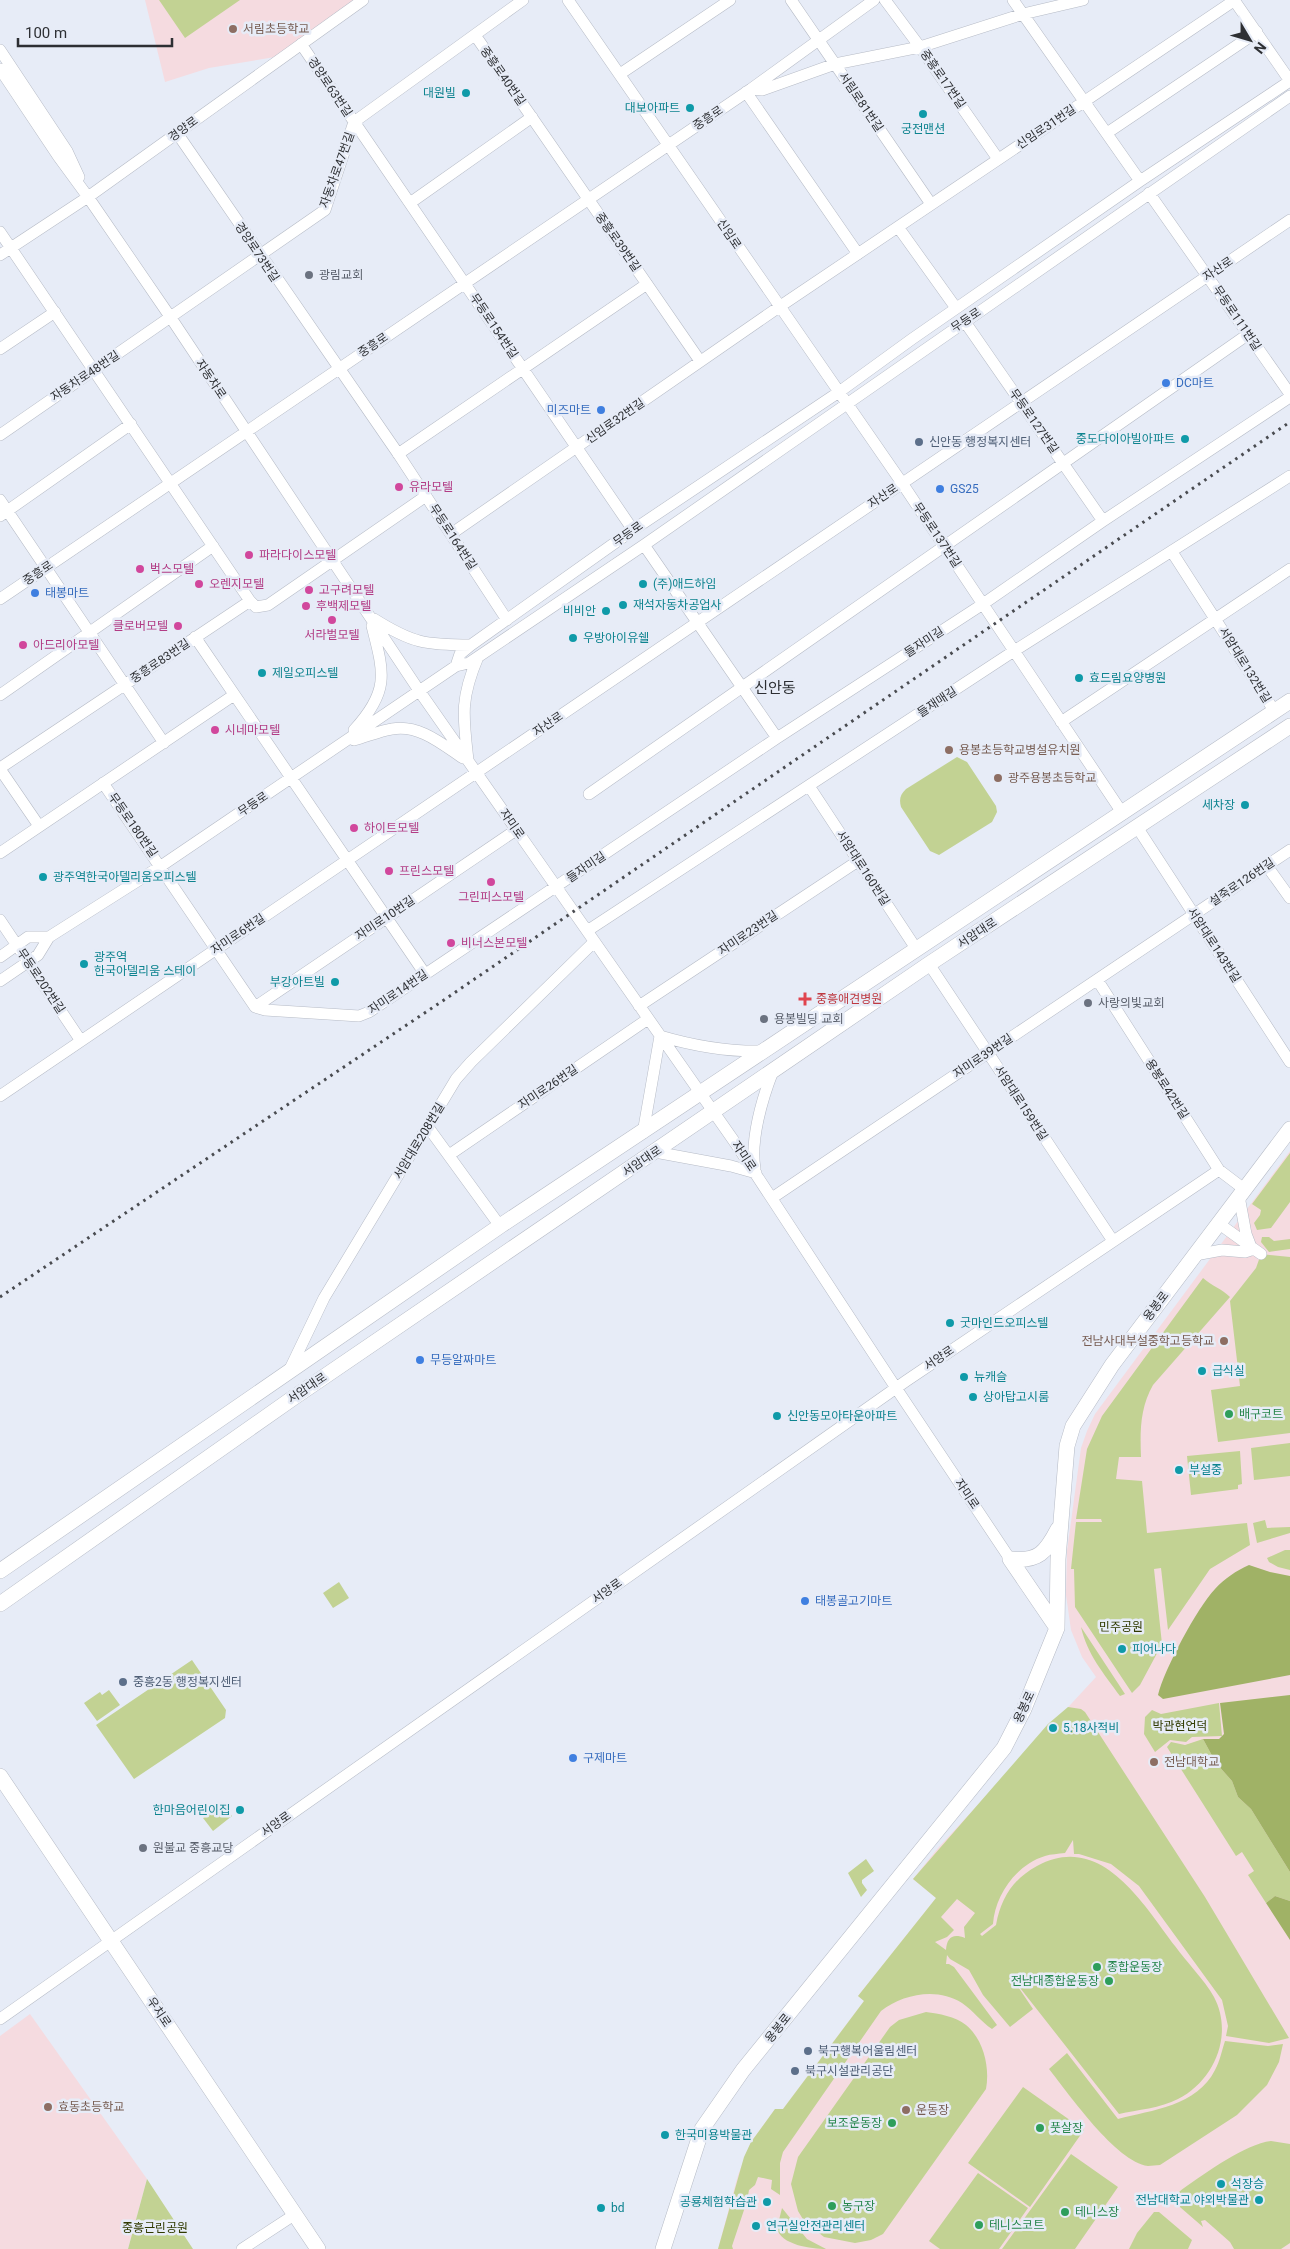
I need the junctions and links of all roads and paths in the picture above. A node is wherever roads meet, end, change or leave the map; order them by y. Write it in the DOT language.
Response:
graph roads {
  1 [pos="363,0"];
  2 [pos="523,0"];
  3 [pos="568,0"];
  4 [pos="730,0"];
  5 [pos="791,0"];
  6 [pos="874,0"];
  7 [pos="885,0"];
  8 [pos="1013,0"];
  9 [pos="1234,0"];
  10 [pos="1078,1"];
  11 [pos="1023,14"];
  12 [pos="1257,32"];
  13 [pos="475,35"];
  14 [pos="818,39"];
  15 [pos="301,44"];
  16 [pos="920,47"];
  17 [pos="0,50"];
  18 [pos="835,64"];
  19 [pos="0,69"];
  20 [pos="620,74"];
  21 [pos="1290,81"];
  22 [pos="749,91"];
  23 [pos="1290,96"];
  24 [pos="1085,101"];
  25 [pos="532,117"];
  26 [pos="354,122"];
  27 [pos="177,133"];
  28 [pos="1106,133"];
  29 [pos="669,145"];
  30 [pos="998,159"];
  31 [pos="1140,180"];
  32 [pos="1149,193"];
  33 [pos="88,197"];
  34 [pos="588,199"];
  35 [pos="410,203"];
  36 [pos="931,204"];
  37 [pos="1290,220"];
  38 [pos="898,227"];
  39 [pos="0,232"];
  40 [pos="11,248"];
  41 [pos="858,254"];
  42 [pos="0,255"];
  43 [pos="260,257"];
  44 [pos="1208,275"];
  45 [pos="465,283"];
  46 [pos="647,284"];
  47 [pos="778,307"];
  48 [pos="956,308"];
  49 [pos="55,312"];
  50 [pos="171,318"];
  51 [pos="965,322"];
  52 [pos="581,331"];
  53 [pos="1247,335"];
  54 [pos="0,349"];
  55 [pos="700,361"];
  56 [pos="339,368"];
  57 [pos="524,369"];
  58 [pos="94,370"];
  59 [pos="839,392"];
  60 [pos="1290,396"];
  61 [pos="1021,402"];
  62 [pos="847,404"];
  63 [pos="131,424"];
  64 [pos="246,432"];
  65 [pos="0,435"];
  66 [pos="577,447"];
  67 [pos="398,454"];
  68 [pos="1063,463"];
  69 [pos="1290,476"];
  70 [pos="171,483"];
  71 [pos="902,483"];
  72 [pos="426,496"];
  73 [pos="0,500"];
  74 [pos="4,513"];
  75 [pos="1103,521"];
  76 [pos="633,530"];
  77 [pos="451,534"];
  78 [pos="644,545"];
  79 [pos="213,546"];
  80 [pos="944,546"];
  81 [pos="1172,552"];
  82 [pos="333,562"];
  83 [pos="46,567"];
  84 [pos="1290,568"];
  85 [pos="0,599"];
  86 [pos="250,601"];
  87 [pos="983,604"];
  88 [pos="370,617"];
  89 [pos="1216,618"];
  90 [pos="508,620"];
  91 [pos="698,622"];
  92 [pos="90,632"];
  93 [pos="195,637"];
  94 [pos="471,645"];
  95 [pos="1014,651"];
  96 [pos="478,656"];
  97 [pos="456,666"];
  98 [pos="125,684"];
  99 [pos="742,687"];
  100 [pos="420,692"];
  101 [pos="0,694"];
  102 [pos="234,695"];
  103 [pos="1290,701"];
  104 [pos="1274,712"];
  105 [pos="1061,722"];
  106 [pos="1289,730"];
  107 [pos="777,738"];
  108 [pos="164,743"];
  109 [pos="341,744"];
  110 [pos="468,762"];
  111 [pos="0,768"];
  112 [pos="476,773"];
  113 [pos="291,778"];
  114 [pos="103,783"];
  115 [pos="809,786"];
  116 [pos="589,794"];
  117 [pos="1123,814"];
  118 [pos="39,826"];
  119 [pos="1137,827"];
  120 [pos="516,830"];
  121 [pos="1290,850"];
  122 [pos="0,853"];
  123 [pos="347,860"];
  124 [pos="858,861"];
  125 [pos="161,866"];
  126 [pos="1267,866"];
  127 [pos="557,887"];
  128 [pos="1290,898"];
  129 [pos="1194,914"];
  130 [pos="386,918"];
  131 [pos="0,920"];
  132 [pos="587,932"];
  133 [pos="49,937"];
  134 [pos="594,942"];
  135 [pos="17,945"];
  136 [pos="216,949"];
  137 [pos="917,950"];
  138 [pos="0,957"];
  139 [pos="28,962"];
  140 [pos="929,964"];
  141 [pos="424,974"];
  142 [pos="0,981"];
  143 [pos="1098,981"];
  144 [pos="639,1006"];
  145 [pos="255,1007"];
  146 [pos="648,1018"];
  147 [pos="660,1036"];
  148 [pos="81,1041"];
  149 [pos="766,1051"];
  150 [pos="988,1052"];
  151 [pos="1290,1062"];
  152 [pos="773,1071"];
  153 [pos="701,1094"];
  154 [pos="0,1096"];
  155 [pos="714,1112"];
  156 [pos="428,1127"];
  157 [pos="1290,1129"];
  158 [pos="644,1133"];
  159 [pos="655,1152"];
  160 [pos="448,1155"];
  161 [pos="1219,1170"];
  162 [pos="756,1173"];
  163 [pos="1241,1192"];
  164 [pos="772,1198"];
  165 [pos="1218,1223"];
  166 [pos="500,1226"];
  167 [pos="1113,1241"];
  168 [pos="1255,1250"];
  169 [pos="1195,1255"];
  170 [pos="288,1372"];
  171 [pos="896,1388"];
  172 [pos="1062,1523"];
  173 [pos="1010,1559"];
  174 [pos="0,1572"];
  175 [pos="0,1604"];
  176 [pos="1057,1628"];
  177 [pos="0,1776"];
  178 [pos="111,1940"];
  179 [pos="0,2019"];
  180 [pos="294,2215"];
  181 [pos="242,2249"];
  182 [pos="318,2249"];
  183 [pos="663,2249"];
  1 -- 15 [label="street, 경양로"];
  2 -- 13 [label="street, 자동차로47번길"];
  3 -- 20 [label="street, 신임로"];
  4 -- 20 [label="street"];
  5 -- 14 [label="street, 서림로81번길"];
  6 -- 14 [label="street, 중흥로"];
  7 -- 16 [label="street, 중흥로17번길"];
  8 -- 11 [label="street"];
  9 -- 12 [label="street"];
  9 -- 24 [label="street, 신임로31번길"];
  10 -- 11 [label="street"];
  11 -- 16 [label="street"];
  11 -- 24 [label="street"];
  12 -- 21 [label="street"];
  12 -- 28 [label="street"];
  13 -- 25 [label="street, 중흥로40번길"];
  13 -- 26 [label="street, 자동차로47번길"];
  14 -- 18 [label="street, 서림로81번길"];
  14 -- 22 [label="street, 중흥로"];
  15 -- 26 [label="street, 경양로63번길"];
  15 -- 27 [label="street, 경양로"];
  16 -- 18 [label="street"];
  16 -- 30 [label="street, 중흥로17번길"];
  17 -- 33 [label="street, 자동차로"];
  18 -- 22 [label="street"];
  18 -- 36 [label="street, 서림로81번길"];
  19 -- 33 [label="street, 자동차로"];
  20 -- 29 [label="street, 신임로"];
  21 -- 31 [label="street, 무등로"];
  22 -- 29 [label="street, 중흥로"];
  22 -- 41 [label="street"];
  23 -- 32 [label="street, 무등로"];
  24 -- 28 [label="street"];
  24 -- 30 [label="street, 신임로31번길"];
  25 -- 34 [label="street, 중흥로40번길"];
  25 -- 35 [label="street, 중흥로40번길"];
  26 -- 35 [label="street, 경양로63번길"];
  26 -- 43 [label="street, 자동차로47번길"];
  27 -- 33 [label="street, 경양로"];
  27 -- 43 [label="street, 경양로73번길"];
  28 -- 31 [label="street"];
  29 -- 34 [label="street, 중흥로"];
  29 -- 47 [label="street, 신임로"];
  30 -- 36 [label="street, 신임로31번길"];
  31 -- 48 [label="street, 무등로"];
  32 -- 44 [label="street, 무등로111번길"];
  32 -- 51 [label="street, 무등로"];
  33 -- 40 [label="street, 경양로"];
  33 -- 50 [label="street, 자동차로"];
  34 -- 45 [label="street, 중흥로"];
  34 -- 46 [label="street, 중흥로39번길"];
  35 -- 45 [label="street, 경양로63번길"];
  36 -- 38 [label="street, 신임로31번길"];
  37 -- 44 [label="street, 자산로"];
  38 -- 41 [label="street, 신임로31번길"];
  38 -- 48 [label="street, 무등로"];
  39 -- 40 [label="street"];
  40 -- 42 [label="street, 경양로"];
  40 -- 49 [label="street"];
  41 -- 47 [label="street, 신임로31번길"];
  43 -- 50 [label="street, 자동차로47번길"];
  43 -- 56 [label="street, 경양로73번길"];
  44 -- 53 [label="street, 무등로111번길"];
  44 -- 61 [label="street, 자산로"];
  45 -- 56 [label="street, 중흥로"];
  45 -- 57 [label="street, 무등로154번길"];
  46 -- 52 [label="street, 중흥로39번길"];
  46 -- 55 [label="street, 중흥로39번길"];
  47 -- 55 [label="street, 신임로32번길"];
  47 -- 59 [label="street, 신임로"];
  48 -- 59 [label="street, 무등로"];
  49 -- 54 [label="street"];
  49 -- 58 [label="street"];
  50 -- 58 [label="street, 자동차로48번길"];
  50 -- 64 [label="street, 자동차로"];
  51 -- 61 [label="street, 무등로127번길"];
  51 -- 62 [label="street, 무등로"];
  52 -- 57 [label="street, 무등로154번길"];
  53 -- 60 [label="street, 무등로111번길"];
  53 -- 68 [label="street"];
  55 -- 66 [label="street, 신임로32번길"];
  56 -- 64 [label="street, 중흥로"];
  56 -- 67 [label="street, 무등로164번길"];
  57 -- 66 [label="street, 무등로154번길"];
  57 -- 67 [label="street, 무등로154번길"];
  58 -- 63 [label="street"];
  58 -- 65 [label="street, 자동차로48번길"];
  59 -- 62 [label="street, 무등로137번길"];
  59 -- 76 [label="street, 무등로"];
  60 -- 75 [label="street, 들자미길"];
  61 -- 68 [label="street, 무등로127번길"];
  61 -- 71 [label="street, 자산로"];
  62 -- 71 [label="street, 무등로137번길"];
  62 -- 78 [label="street, 무등로"];
  63 -- 70 [label="street"];
  63 -- 74 [label="street"];
  64 -- 70 [label="street, 중흥로"];
  64 -- 82 [label="street, 자동차로"];
  66 -- 76 [label="street, 무등로154번길"];
  66 -- 77 [label="street, 신임로32번길"];
  67 -- 72 [label="street, 무등로164번길"];
  68 -- 75 [label="street, 무등로127번길"];
  68 -- 80 [label="street"];
  69 -- 81 [label="street, 들재매길"];
  70 -- 79 [label="street"];
  70 -- 83 [label="street, 중흥로"];
  71 -- 80 [label="street, 무등로137번길"];
  71 -- 91 [label="street, 자산로"];
  72 -- 77 [label="street, 무등로164번길"];
  72 -- 82 [label="street"];
  73 -- 74 [label="street, 중흥로83번길"];
  74 -- 83 [label="street, 중흥로83번길"];
  75 -- 87 [label="street, 들자미길"];
  76 -- 90 [label="street, 무등로"];
  77 -- 90 [label="street, 무등로164번길"];
  78 -- 91 [label="street, 무등로"];
  78 -- 96 [label="street, 무등로"];
  79 -- 86 [label="street"];
  79 -- 92 [label="street"];
  80 -- 87 [label="street, 무등로137번길"];
  80 -- 99 [label="street"];
  81 -- 89 [label="street, 서암대로132번길"];
  81 -- 95 [label="street, 들재매길"];
  82 -- 86 [label="street"];
  82 -- 88 [label="street, 자동차로"];
  83 -- 85 [label="street, 중흥로"];
  83 -- 92 [label="street, 중흥로83번길"];
  84 -- 89 [label="street, 서암대로132번길"];
  86 -- 93 [label="street, 중흥로83번길"];
  87 -- 95 [label="street, 무등로137번길"];
  87 -- 107 [label="street, 들자미길"];
  88 -- 94 [label="street"];
  88 -- 100 [label="street, 자동차로"];
  88 -- 109 [label="street"];
  89 -- 104 [label="street, 서암대로132번길"];
  89 -- 105 [label="street, 서암대로132번길"];
  90 -- 94 [label="street, 무등로"];
  91 -- 99 [label="street, 무등로"];
  91 -- 112 [label="street, 자산로"];
  92 -- 98 [label="street, 중흥로83번길"];
  92 -- 101 [label="street"];
  93 -- 98 [label="street, 중흥로83번길"];
  93 -- 102 [label="street"];
  94 -- 97 [label="street, 무등로"];
  95 -- 105 [label="street, 무등로137번길"];
  95 -- 115 [label="street, 들재매길"];
  96 -- 97 [label="street, 무등로"];
  96 -- 110 [label="street"];
  97 -- 100 [label="street, 무등로"];
  98 -- 108 [label="street, 중흥로83번길"];
  98 -- 111 [label="street, 중흥로83번길"];
  99 -- 107 [label="street, 무등로"];
  99 -- 116 [label="street"];
  100 -- 109 [label="street, 무등로"];
  100 -- 110 [label="street, 자미로"];
  102 -- 108 [label="street, 무등로180번길"];
  102 -- 113 [label="street"];
  103 -- 104 [label="main road, 서암대로"];
  104 -- 117 [label="main road, 서암대로"];
  105 -- 117 [label="street, 무등로137번길"];
  106 -- 119 [label="main road, 서암대로"];
  107 -- 127 [label="street, 들자미길"];
  108 -- 114 [label="street, 무등로180번길"];
  109 -- 110 [label="street"];
  109 -- 113 [label="street, 무등로"];
  110 -- 112 [label="street, 자미로"];
  111 -- 118 [label="street"];
  112 -- 120 [label="street, 자미로"];
  112 -- 123 [label="street, 자미로6번길"];
  113 -- 123 [label="street"];
  113 -- 125 [label="street, 무등로"];
  114 -- 118 [label="street"];
  114 -- 125 [label="street, 무등로180번길"];
  115 -- 124 [label="street, 서암대로160번길"];
  115 -- 132 [label="street, 들재매길"];
  117 -- 137 [label="main road, 서암대로"];
  118 -- 122 [label="street"];
  119 -- 129 [label="street, 서암대로143번길"];
  119 -- 140 [label="main road, 서암대로"];
  120 -- 127 [label="street, 자미로"];
  120 -- 130 [label="street, 자미로10번길"];
  121 -- 126 [label="street, 설죽로126번길"];
  123 -- 130 [label="street"];
  123 -- 136 [label="street, 자미로6번길"];
  124 -- 137 [label="street, 서암대로160번길"];
  124 -- 144 [label="street, 자미로23번길"];
  125 -- 133 [label="street, 무등로"];
  125 -- 136 [label="street, 무등로180번길"];
  126 -- 128 [label="street"];
  126 -- 129 [label="street, 설죽로126번길"];
  127 -- 132 [label="street, 자미로"];
  127 -- 141 [label="street, 자미로14번길"];
  129 -- 143 [label="street, 자미로39번길"];
  129 -- 151 [label="street, 서암대로143번길"];
  130 -- 141 [label="street"];
  130 -- 145 [label="street, 자미로10번길"];
  131 -- 135 [label="street, 무등로202번길"];
  132 -- 134 [label="street, 자미로"];
  133 -- 135 [label="street, 무등로"];
  133 -- 139 [label="street, 무등로"];
  134 -- 144 [label="street, 자미로"];
  134 -- 156 [label="street, 서암대로208번길"];
  135 -- 138 [label="street, 무등로"];
  135 -- 139 [label="street, 무등로202번길"];
  136 -- 145 [label="street"];
  136 -- 148 [label="street, 자미로6번길"];
  137 -- 149 [label="main road, 서암대로"];
  139 -- 142 [label="street, 무등로"];
  139 -- 148 [label="street, 무등로202번길"];
  140 -- 150 [label="street, 서암대로159번길"];
  140 -- 152 [label="main road, 서암대로"];
  141 -- 145 [label="street, 자미로14번길"];
  143 -- 150 [label="street, 자미로39번길"];
  143 -- 161 [label="street, 용봉로42번길"];
  144 -- 146 [label="street, 자미로"];
  146 -- 147 [label="street, 자미로"];
  146 -- 160 [label="street, 자미로26번길"];
  147 -- 149 [label="street"];
  147 -- 153 [label="street, 자미로"];
  147 -- 158 [label="street"];
  148 -- 154 [label="street, 자미로6번길"];
  149 -- 153 [label="main road, 서암대로"];
  150 -- 164 [label="street, 자미로39번길"];
  150 -- 167 [label="street, 서암대로159번길"];
  152 -- 155 [label="main road, 서암대로"];
  152 -- 162 [label="street"];
  153 -- 155 [label="street, 자미로"];
  153 -- 158 [label="main road, 서암대로"];
  155 -- 159 [label="main road, 서암대로"];
  155 -- 162 [label="street, 자미로"];
  156 -- 160 [label="street"];
  156 -- 170 [label="street, 서암대로208번길"];
  157 -- 163 [label="main road, 용봉로"];
  158 -- 166 [label="main road, 서암대로"];
  159 -- 162 [label="street"];
  159 -- 175 [label="main road, 서암대로"];
  160 -- 166 [label="street"];
  161 -- 163 [label="street, 용봉로42번길"];
  161 -- 167 [label="street, 서양로"];
  162 -- 164 [label="street, 자미로"];
  163 -- 165 [label="main road, 용봉로"];
  163 -- 168 [label="street"];
  164 -- 171 [label="street, 자미로"];
  165 -- 168 [label="street"];
  165 -- 169 [label="main road, 용봉로"];
  166 -- 170 [label="main road, 서암대로"];
  167 -- 171 [label="street, 서양로"];
  168 -- 169 [label="street"];
  169 -- 172 [label="main road, 용봉로"];
  170 -- 174 [label="main road, 서암대로"];
  171 -- 173 [label="street, 자미로"];
  171 -- 178 [label="street, 서양로"];
  172 -- 173 [label="main road"];
  172 -- 176 [label="main road, 용봉로"];
  173 -- 176 [label="main road, 자미로"];
  176 -- 183 [label="main road, 용봉로"];
  177 -- 178 [label="main road, 우치로"];
  178 -- 179 [label="street, 서양로"];
  178 -- 180 [label="main road, 우치로"];
  180 -- 181 [label="street"];
  180 -- 182 [label="main road, 우치로"];
}
